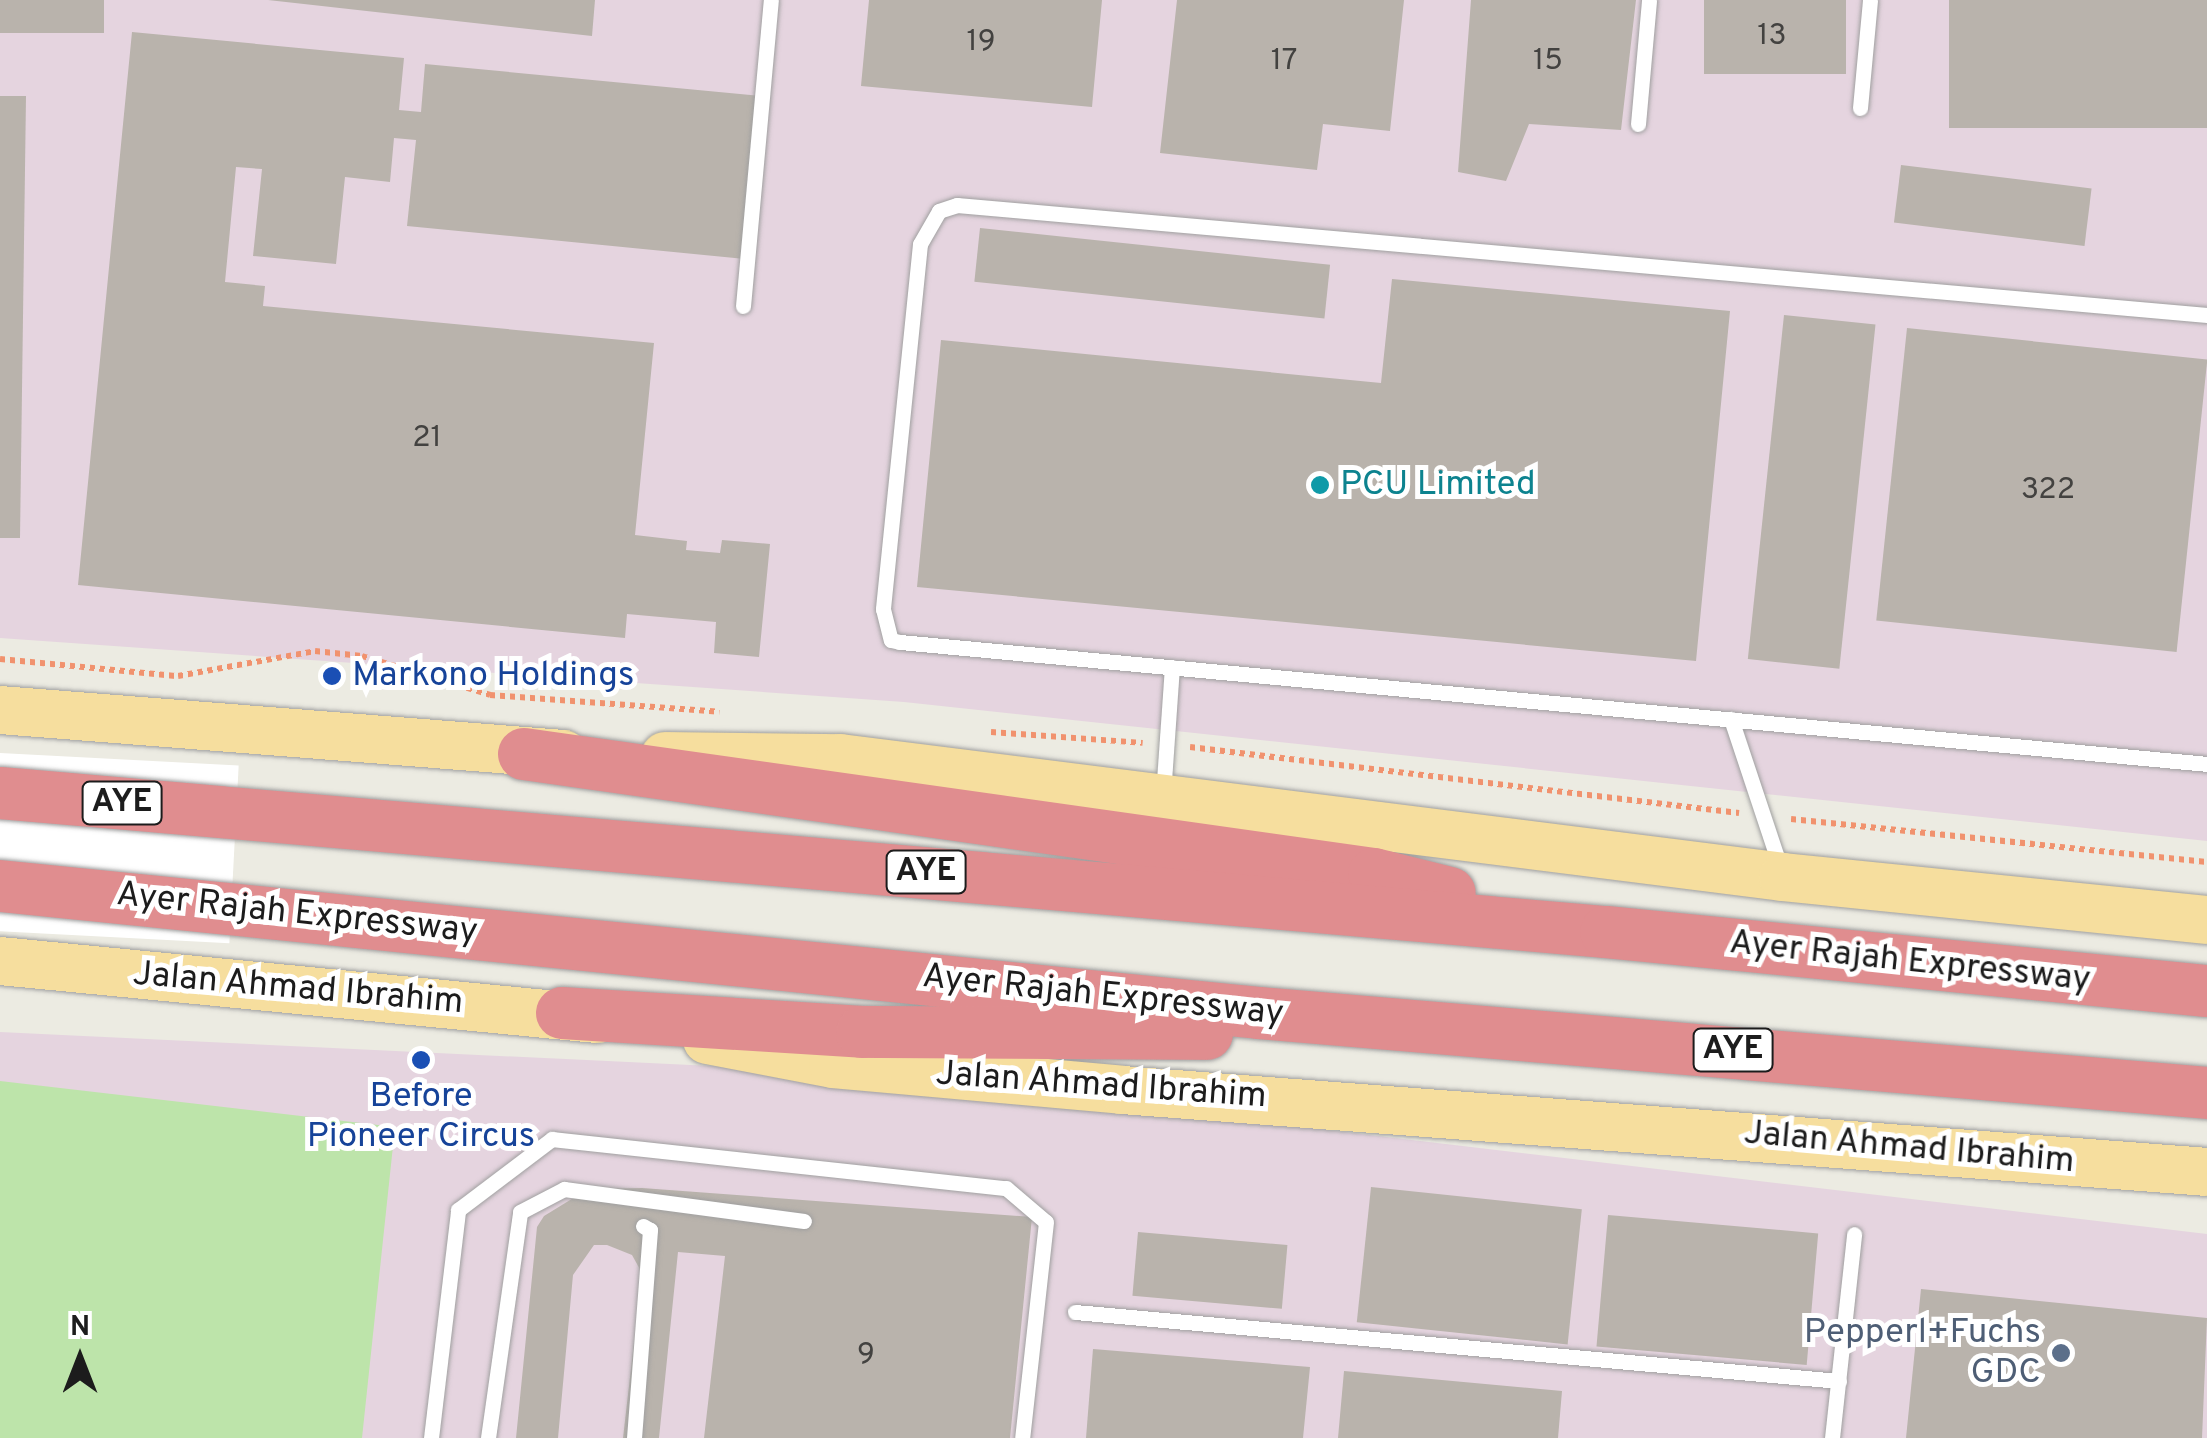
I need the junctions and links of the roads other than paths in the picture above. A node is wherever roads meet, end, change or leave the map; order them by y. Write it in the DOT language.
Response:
graph roads {
  1 [pos="770,0"];
  2 [pos="1649,0"];
  3 [pos="1870,0"];
  4 [pos="1860,108"];
  5 [pos="1638,124"];
  6 [pos="742,306"];
  7 [pos="2207,314"];
  8 [pos="1172,668"];
  9 [pos="0,710"];
  10 [pos="1732,719"];
  11 [pos="524,754"];
  12 [pos="2207,764"];
  13 [pos="0,793"];
  14 [pos="1162,799"];
  15 [pos="1783,877"];
  16 [pos="0,886"];
  17 [pos="2207,920"];
  18 [pos="1606,932"];
  19 [pos="0,960"];
  20 [pos="2207,991"];
  21 [pos="562,1013"];
  22 [pos="1260,1013"];
  23 [pos="2207,1093"];
  24 [pos="2207,1172"];
  25 [pos="804,1221"];
  26 [pos="642,1226"];
  27 [pos="1854,1234"];
  28 [pos="1075,1312"];
  29 [pos="1838,1381"];
  30 [pos="431,1438"];
  31 [pos="488,1438"];
  32 [pos="634,1438"];
  33 [pos="1022,1438"];
  34 [pos="1832,1438"];
  1 -- 6 [label="lane"];
  2 -- 5 [label="lane"];
  3 -- 4 [label="lane"];
  7 -- 8 [label="lane"];
  8 -- 10 [label="lane"];
  8 -- 14 [label="lane"];
  9 -- 11 [label="main road"];
  10 -- 12 [label="lane"];
  10 -- 15 [label="lane"];
  11 -- 14 [label="main road"];
  11 -- 18 [label="highway"];
  13 -- 18 [label="highway, Ayer Rajah Expressway / AYE"];
  14 -- 15 [label="main road"];
  15 -- 17 [label="main road"];
  16 -- 22 [label="highway, Ayer Rajah Expressway / AYE"];
  18 -- 20 [label="highway, Ayer Rajah Expressway / AYE"];
  19 -- 21 [label="main road, Jalan Ahmad Ibrahim"];
  21 -- 22 [label="highway"];
  21 -- 24 [label="main road, Jalan Ahmad Ibrahim"];
  22 -- 23 [label="highway, Ayer Rajah Expressway / AYE"];
  25 -- 31 [label="lane"];
  26 -- 32 [label="lane"];
  27 -- 29 [label="lane"];
  28 -- 29 [label="lane"];
  29 -- 34 [label="lane"];
  30 -- 33 [label="lane"];
}
